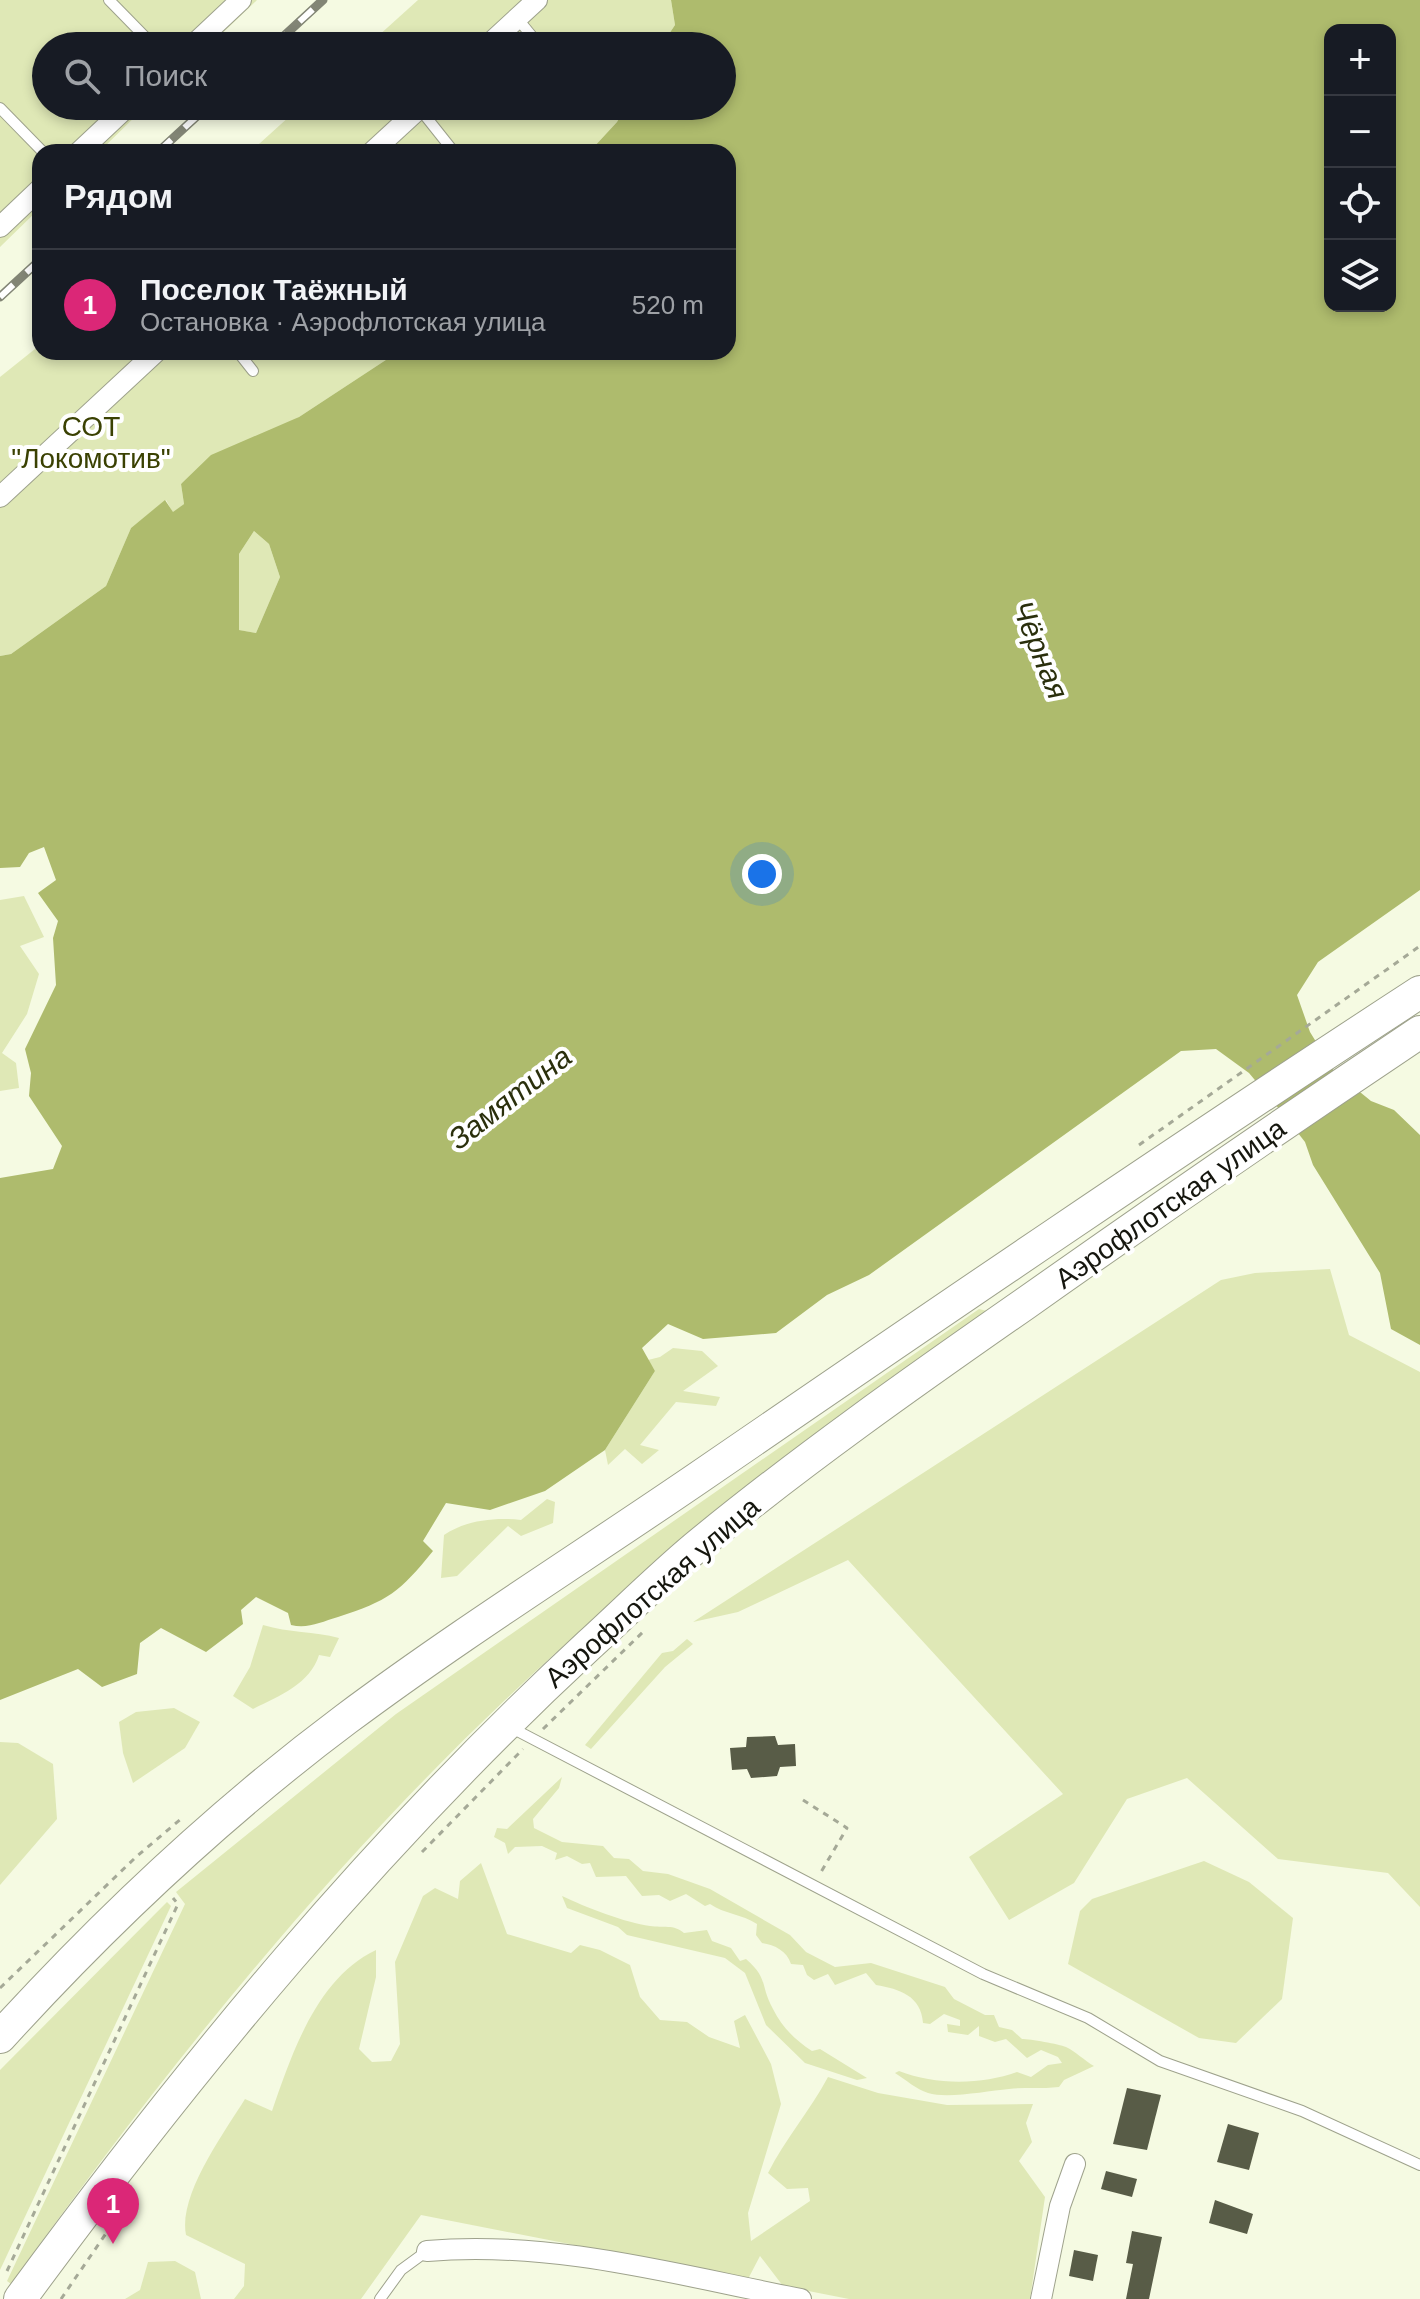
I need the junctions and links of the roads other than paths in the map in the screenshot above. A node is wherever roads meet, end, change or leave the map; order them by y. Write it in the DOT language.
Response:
graph roads {
  1 [pos="109,0"];
  2 [pos="241,0"];
  3 [pos="537,0"];
  4 [pos="517,18"];
  5 [pos="140,32"];
  6 [pos="207,32"];
  7 [pos="502,32"];
  8 [pos="528,32"];
  9 [pos="0,108"];
  10 [pos="113,120"];
  11 [pos="407,120"];
  12 [pos="431,120"];
  13 [pos="35,144"];
  14 [pos="88,144"];
  15 [pos="381,144"];
  16 [pos="448,144"];
  17 [pos="32,197"];
  18 [pos="0,227"];
  19 [pos="147,360"];
  20 [pos="244,360"];
  21 [pos="253,371"];
  22 [pos="0,497"];
  23 [pos="1420,992"];
  24 [pos="1420,1032"];
  25 [pos="504,1724"];
  26 [pos="0,2037"];
  27 [pos="1075,2164"];
  28 [pos="1420,2165"];
  29 [pos="427,2251"];
  30 [pos="21,2298"];
  31 [pos="380,2299"];
  32 [pos="801,2299"];
  33 [pos="1041,2299"];
  1 -- 5 [label="lane"];
  2 -- 6 [label="street"];
  3 -- 4 [label="street"];
  4 -- 7 [label="street"];
  4 -- 8 [label="lane"];
  9 -- 13 [label="lane"];
  10 -- 14 [label="street"];
  11 -- 15 [label="street"];
  12 -- 16 [label="lane"];
  17 -- 18 [label="street"];
  19 -- 22 [label="street"];
  20 -- 21 [label="lane"];
  23 -- 26 [label="main road, Аэрофлотская улица"];
  24 -- 25 [label="main road, Аэрофлотская улица"];
  25 -- 28 [label="lane"];
  25 -- 30 [label="main road, Аэрофлотская улица"];
  27 -- 33 [label="street"];
  29 -- 31 [label="lane"];
  29 -- 32 [label="street"];
}
